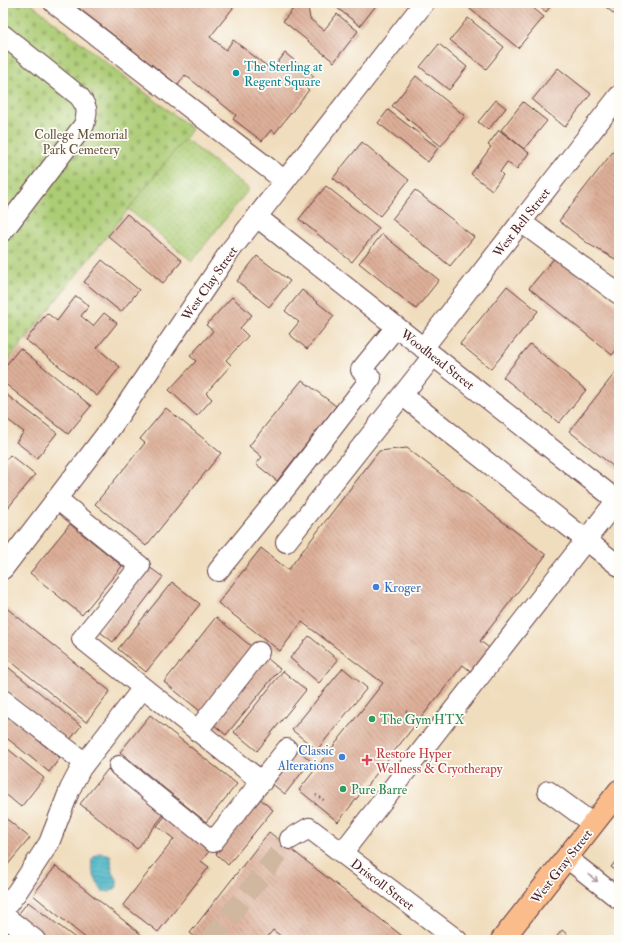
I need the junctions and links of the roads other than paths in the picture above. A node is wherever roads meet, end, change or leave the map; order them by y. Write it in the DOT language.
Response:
graph roads {
  1 [pos="54,3"];
  2 [pos="424,3"];
  3 [pos="3,35"];
  4 [pos="619,96"];
  5 [pos="285,181"];
  6 [pos="257,217"];
  7 [pos="521,222"];
  8 [pos="3,231"];
  9 [pos="619,294"];
  10 [pos="396,327"];
  11 [pos="428,352"];
  12 [pos="402,395"];
  13 [pos="56,498"];
  14 [pos="618,501"];
  15 [pos="586,540"];
  16 [pos="286,542"];
  17 [pos="619,566"];
  18 [pos="3,568"];
  19 [pos="218,571"];
  20 [pos="259,652"];
  21 [pos="143,688"];
  22 [pos="3,700"];
  23 [pos="197,731"];
  24 [pos="287,749"];
  25 [pos="84,763"];
  26 [pos="119,766"];
  27 [pos="262,782"];
  28 [pos="548,791"];
  29 [pos="619,791"];
  30 [pos="593,824"];
  31 [pos="290,839"];
  32 [pos="342,853"];
  33 [pos="567,858"];
  34 [pos="619,899"];
  35 [pos="4,909"];
  36 [pos="35,940"];
  37 [pos="457,940"];
  38 [pos="502,940"];
  1 -- 5 [label="street"];
  2 -- 5 [label="street, West Clay Street"];
  3 -- 8 [label="street"];
  4 -- 7 [label="street, West Bell Street"];
  5 -- 6 [label="street, West Clay Street"];
  6 -- 10 [label="street, Woodhead Street"];
  6 -- 13 [label="street, West Clay Street"];
  7 -- 9 [label="street"];
  7 -- 11 [label="street, West Bell Street"];
  10 -- 11 [label="street, Woodhead Street"];
  10 -- 19 [label="street"];
  11 -- 12 [label="street, West Bell Street"];
  11 -- 14 [label="street, Woodhead Street"];
  12 -- 15 [label="street"];
  12 -- 16 [label="street, West Bell Street"];
  13 -- 18 [label="street, West Clay Street"];
  13 -- 21 [label="street"];
  14 -- 15 [label="street"];
  15 -- 17 [label="street"];
  15 -- 32 [label="street"];
  20 -- 23 [label="street"];
  21 -- 23 [label="street"];
  21 -- 25 [label="street"];
  22 -- 25 [label="street"];
  23 -- 27 [label="street"];
  24 -- 27 [label="street"];
  25 -- 35 [label="street"];
  26 -- 27 [label="street"];
  28 -- 30 [label="street"];
  29 -- 30 [label="main road, West Gray Street"];
  30 -- 33 [label="main road, West Gray Street"];
  31 -- 32 [label="street, Driscoll Street"];
  32 -- 37 [label="street, Driscoll Street"];
  33 -- 34 [label="street, one-way"];
  33 -- 38 [label="main road, West Gray Street"];
  35 -- 36 [label="street"];
}
